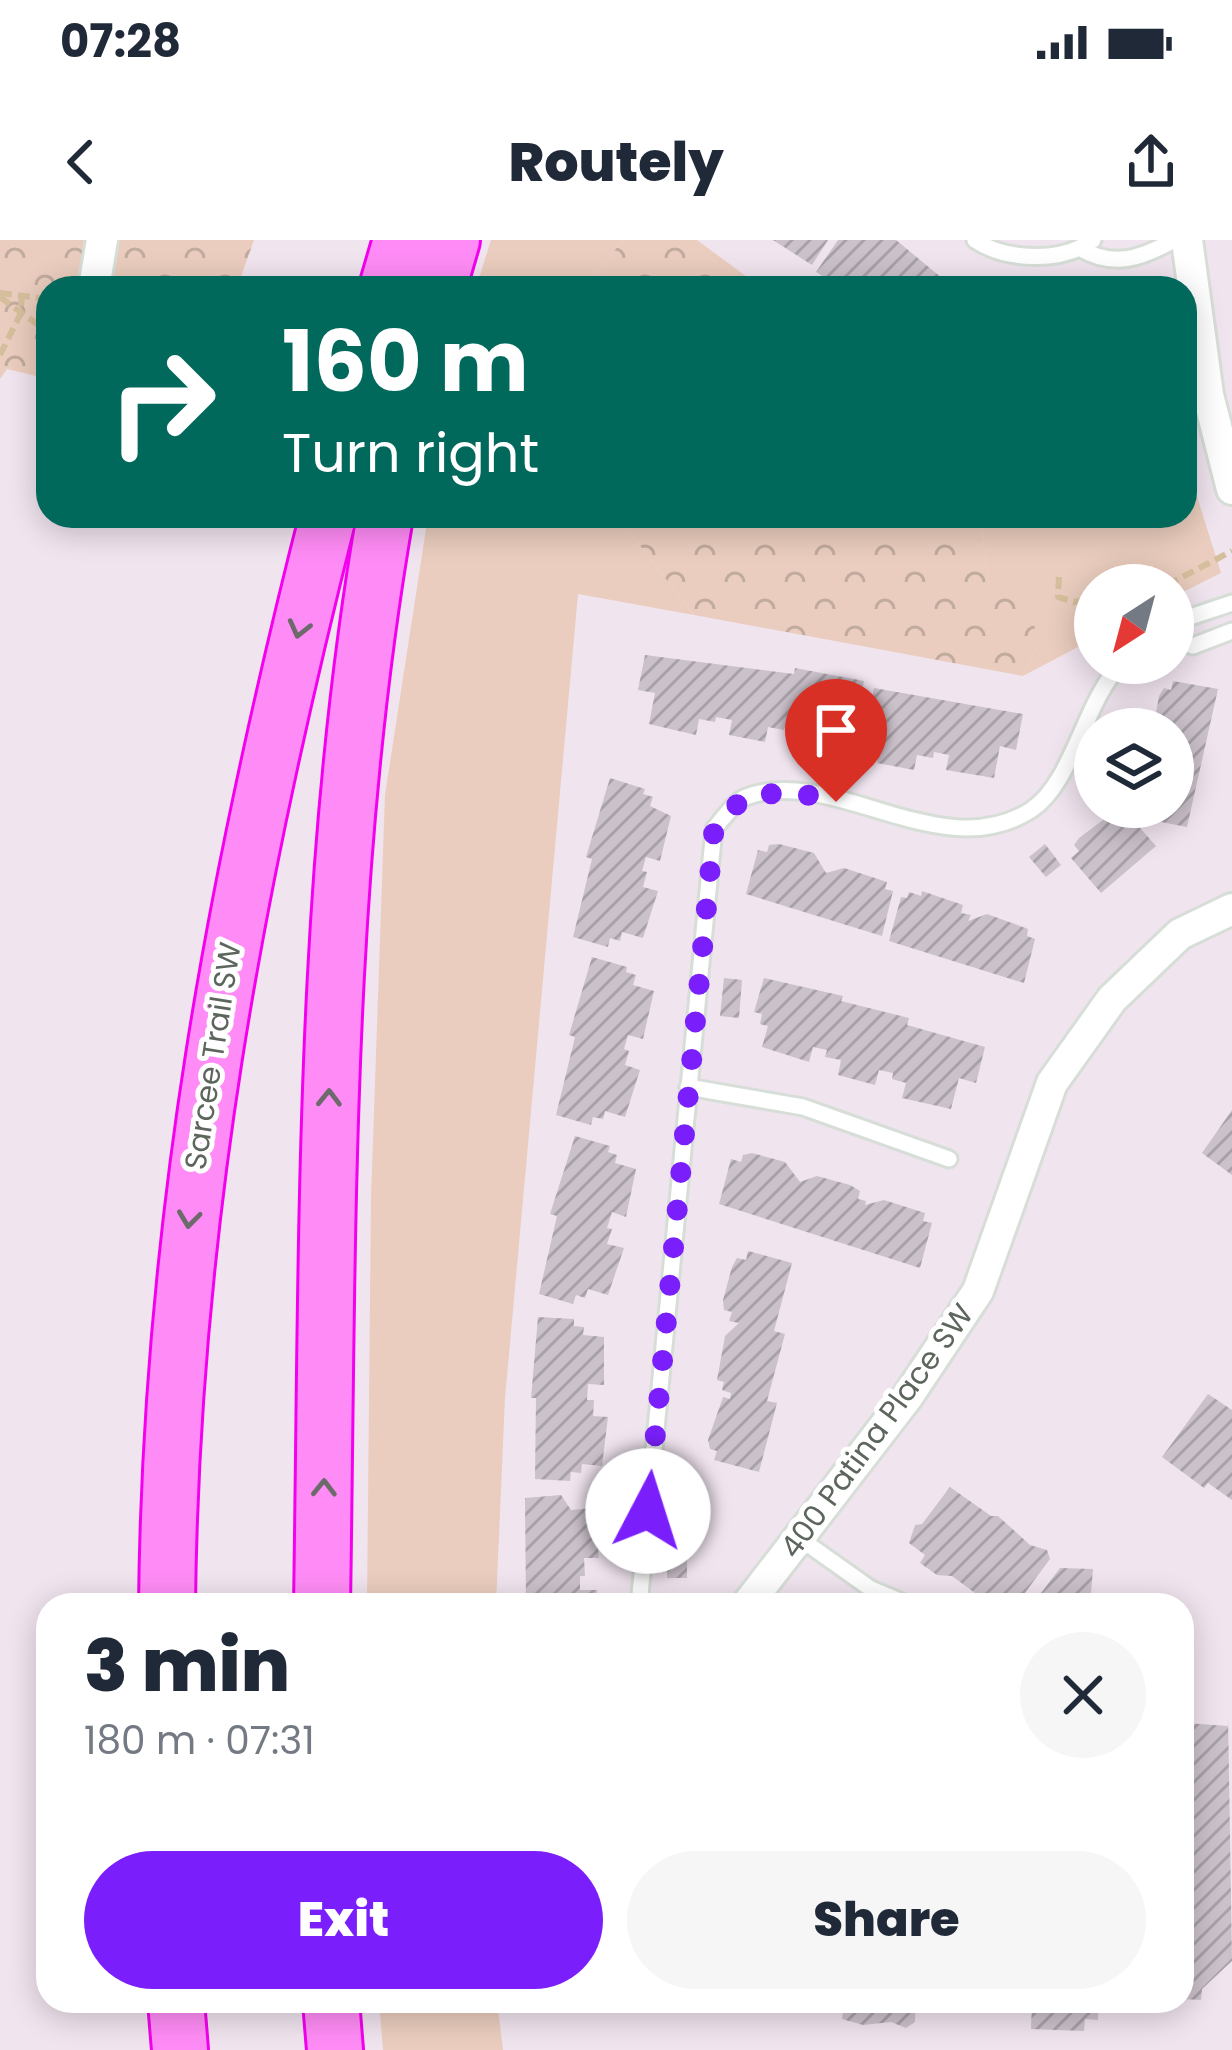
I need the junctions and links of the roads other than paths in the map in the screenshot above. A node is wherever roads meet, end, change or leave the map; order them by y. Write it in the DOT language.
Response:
graph roads {
  1 [pos="102,240"];
  2 [pos="401,240"];
  3 [pos="452,240"];
  4 [pos="975,240"];
  5 [pos="1174,240"];
  6 [pos="1187,240"];
  7 [pos="1087,245"];
  8 [pos="96,276"];
  9 [pos="390,276"];
  10 [pos="442,276"];
  11 [pos="1192,276"];
  12 [pos="1197,314"];
  13 [pos="1232,488"];
  14 [pos="325,528"];
  15 [pos="383,528"];
  16 [pos="1232,603"];
  17 [pos="1194,616"];
  18 [pos="1232,632"];
  19 [pos="1194,646"];
  20 [pos="1104,684"];
  21 [pos="1232,909"];
  22 [pos="688,1088"];
  23 [pos="949,1159"];
  24 [pos="802,1540"];
  25 [pos="167,1593"];
  26 [pos="322,1593"];
  27 [pos="641,1593"];
  28 [pos="757,1593"];
  29 [pos="880,1593"];
  30 [pos="177,2013"];
  31 [pos="332,2013"];
  32 [pos="180,2050"];
  33 [pos="335,2050"];
  1 -- 8 [label="street"];
  2 -- 9 [label="highway"];
  3 -- 10 [label="highway"];
  4 -- 7 [label="lane"];
  5 -- 7 [label="lane"];
  6 -- 11 [label="street"];
  12 -- 13 [label="street"];
  14 -- 25 [label="highway, Sarcee Trail SW, one-way"];
  26 -- 15 [label="highway, one-way"];
  16 -- 17 [label="lane"];
  18 -- 19 [label="lane"];
  20 -- 22 [label="lane"];
  21 -- 24 [label="street, 400 Patina Place SW"];
  22 -- 23 [label="lane"];
  22 -- 27 [label="lane"];
  24 -- 28 [label="street, 400 Patina Place SW"];
  24 -- 29 [label="lane"];
  30 -- 32 [label="highway"];
  31 -- 33 [label="highway"];
}
